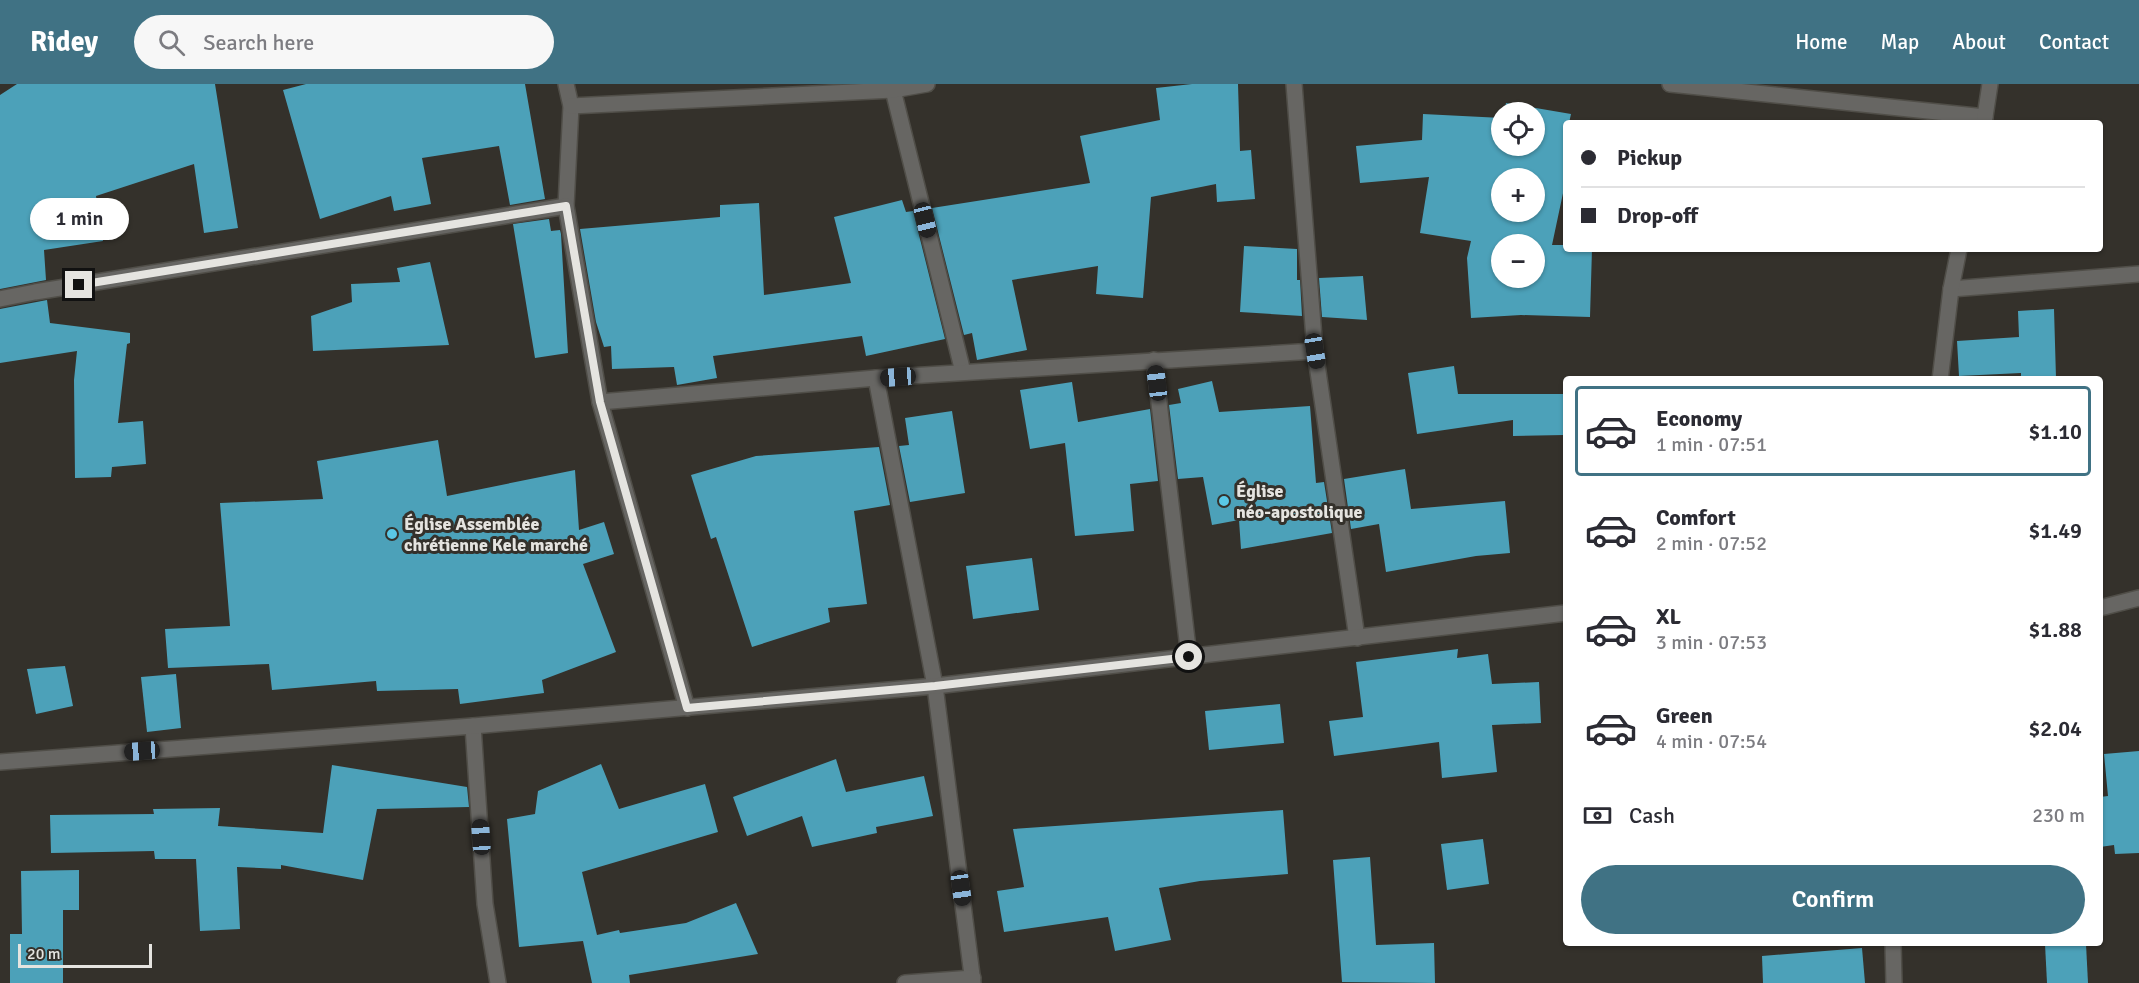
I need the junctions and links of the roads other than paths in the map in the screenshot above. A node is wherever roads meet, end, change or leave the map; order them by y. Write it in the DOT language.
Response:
graph roads {
  1 [pos="566,84"];
  2 [pos="927,84"];
  3 [pos="1294,84"];
  4 [pos="1670,84"];
  5 [pos="1990,84"];
  6 [pos="893,90"];
  7 [pos="571,106"];
  8 [pos="1984,120"];
  9 [pos="566,206"];
  10 [pos="1958,252"];
  11 [pos="2139,274"];
  12 [pos="1951,289"];
  13 [pos="0,299"];
  14 [pos="1315,351"];
  15 [pos="1154,360"];
  16 [pos="963,372"];
  17 [pos="1940,376"];
  18 [pos="876,378"];
  19 [pos="600,402"];
  20 [pos="2139,598"];
  21 [pos="2103,607"];
  22 [pos="1563,613"];
  23 [pos="1357,638"];
  24 [pos="1189,657"];
  25 [pos="935,686"];
  26 [pos="687,708"];
  27 [pos="472,726"];
  28 [pos="0,762"];
  29 [pos="1893,946"];
  30 [pos="973,980"];
  31 [pos="498,983"];
  32 [pos="905,983"];
  33 [pos="1894,983"];
  1 -- 7 [label="street"];
  2 -- 6 [label="street"];
  3 -- 14 [label="street"];
  4 -- 8 [label="street"];
  5 -- 8 [label="street"];
  6 -- 7 [label="street"];
  6 -- 16 [label="street"];
  7 -- 9 [label="street"];
  9 -- 13 [label="street"];
  9 -- 19 [label="street"];
  10 -- 12 [label="street"];
  11 -- 12 [label="street"];
  12 -- 17 [label="street"];
  14 -- 15 [label="street"];
  14 -- 23 [label="street"];
  15 -- 16 [label="street"];
  15 -- 24 [label="street"];
  16 -- 18 [label="street"];
  18 -- 19 [label="street"];
  18 -- 25 [label="street"];
  19 -- 26 [label="street"];
  20 -- 21 [label="street"];
  22 -- 23 [label="street"];
  23 -- 24 [label="street"];
  24 -- 25 [label="street"];
  25 -- 26 [label="street"];
  25 -- 30 [label="street"];
  26 -- 27 [label="street"];
  27 -- 28 [label="street"];
  27 -- 31 [label="street"];
  29 -- 33 [label="street"];
  30 -- 32 [label="street"];
}
